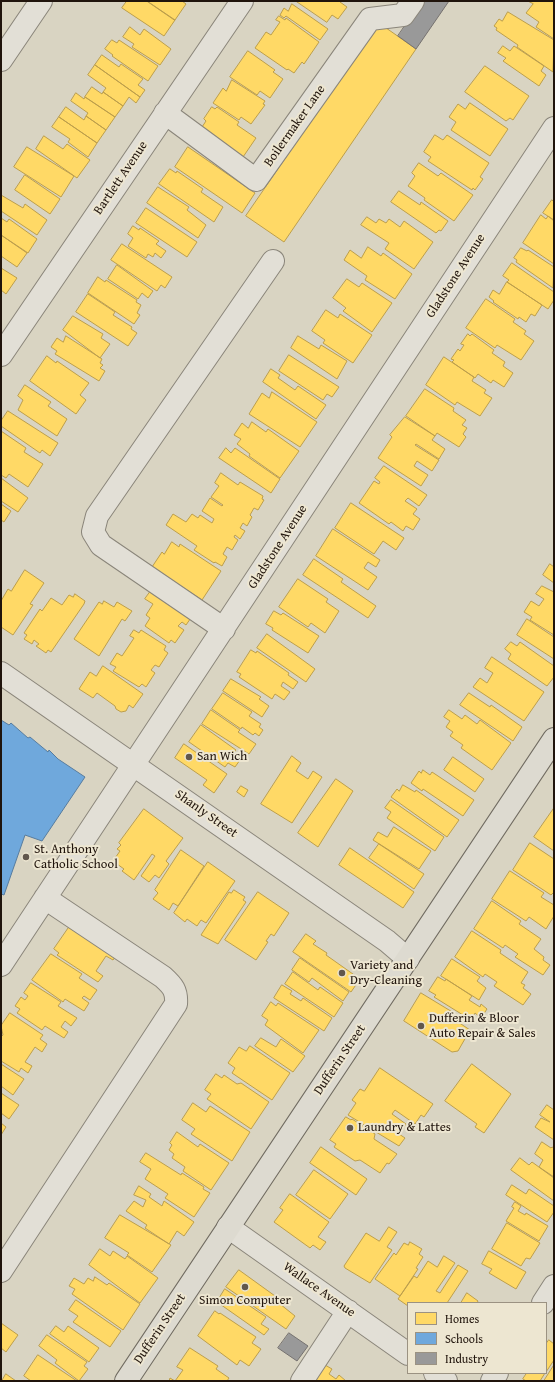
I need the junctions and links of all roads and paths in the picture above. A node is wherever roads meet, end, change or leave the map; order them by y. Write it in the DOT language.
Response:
graph roads {
  1 [pos="41,1"];
  2 [pos="242,1"];
  3 [pos="413,1"];
  4 [pos="1,60"];
  5 [pos="165,113"];
  6 [pos="554,128"];
  7 [pos="273,261"];
  8 [pos="1,355"];
  9 [pos="224,629"];
  10 [pos="1,674"];
  11 [pos="554,739"];
  12 [pos="133,764"];
  13 [pos="45,898"];
  14 [pos="408,959"];
  15 [pos="1,965"];
  16 [pos="228,1227"];
  17 [pos="1,1271"];
  18 [pos="554,1286"];
  19 [pos="544,1302"];
  20 [pos="348,1311"];
  21 [pos="407,1353"];
  22 [pos="436,1374"];
  23 [pos="126,1381"];
  24 [pos="302,1381"];
  25 [pos="446,1381"];
  1 -- 4 [label="street"];
  2 -- 5 [label="street, Bartlett Avenue"];
  3 -- 5 [label="street, Boilermaker Lane"];
  5 -- 8 [label="street, Bartlett Avenue"];
  6 -- 9 [label="street, Gladstone Avenue"];
  7 -- 9 [label="street"];
  9 -- 12 [label="street, Gladstone Avenue"];
  10 -- 12 [label="street, Shanly Street"];
  11 -- 14 [label="main road, Dufferin Street"];
  12 -- 13 [label="street, Gladstone Avenue"];
  12 -- 14 [label="street, Shanly Street"];
  13 -- 15 [label="street, Gladstone Avenue"];
  13 -- 17 [label="street"];
  14 -- 16 [label="main road, Dufferin Street"];
  16 -- 20 [label="street, Wallace Avenue"];
  16 -- 23 [label="main road, Dufferin Street"];
  18 -- 19 [label="street"];
  20 -- 21 [label="street, Wallace Avenue"];
  20 -- 24 [label="street"];
  22 -- 25 [label="street"];
}
